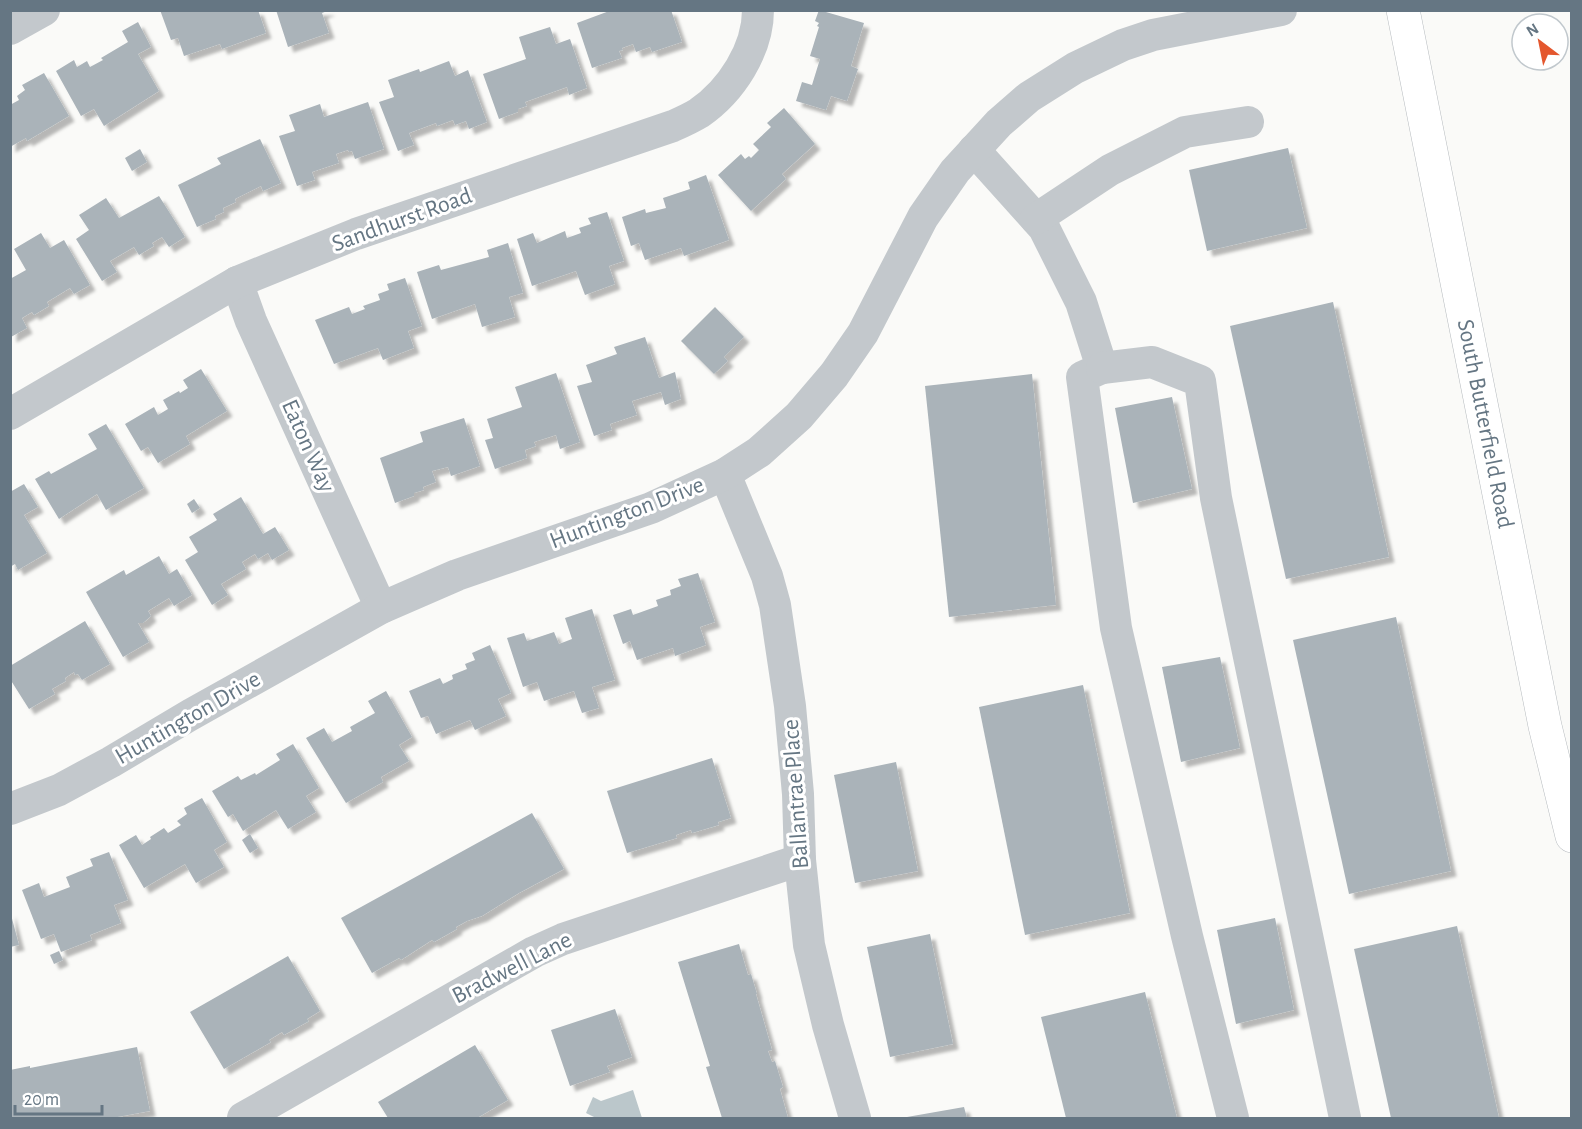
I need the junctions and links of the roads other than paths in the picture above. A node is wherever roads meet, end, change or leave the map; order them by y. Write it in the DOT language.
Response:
graph roads {
  1 [pos="44,10"];
  2 [pos="758,10"];
  3 [pos="1281,10"];
  4 [pos="1403,10"];
  5 [pos="10,30"];
  6 [pos="1248,122"];
  7 [pos="974,150"];
  8 [pos="1036,219"];
  9 [pos="237,282"];
  10 [pos="1102,369"];
  11 [pos="10,414"];
  12 [pos="725,474"];
  13 [pos="381,608"];
  14 [pos="10,808"];
  15 [pos="1572,836"];
  16 [pos="800,860"];
  17 [pos="243,1119"];
  18 [pos="855,1119"];
  19 [pos="1233,1119"];
  20 [pos="1345,1119"];
  1 -- 5 [label="street"];
  2 -- 9 [label="street, Sandhurst Road"];
  3 -- 7 [label="street, Huntington Drive"];
  4 -- 15 [label="main road, South Butterfield Road"];
  6 -- 8 [label="street"];
  7 -- 8 [label="street"];
  7 -- 12 [label="street, Huntington Drive"];
  8 -- 10 [label="street"];
  9 -- 11 [label="street, Sandhurst Road"];
  9 -- 13 [label="street, Eaton Way"];
  10 -- 19 [label="street"];
  10 -- 20 [label="street"];
  12 -- 13 [label="street, Huntington Drive"];
  12 -- 16 [label="street, Ballantrae Place"];
  13 -- 14 [label="street, Huntington Drive"];
  16 -- 17 [label="street, Bradwell Lane"];
  16 -- 18 [label="street, Ballantrae Place"];
}
